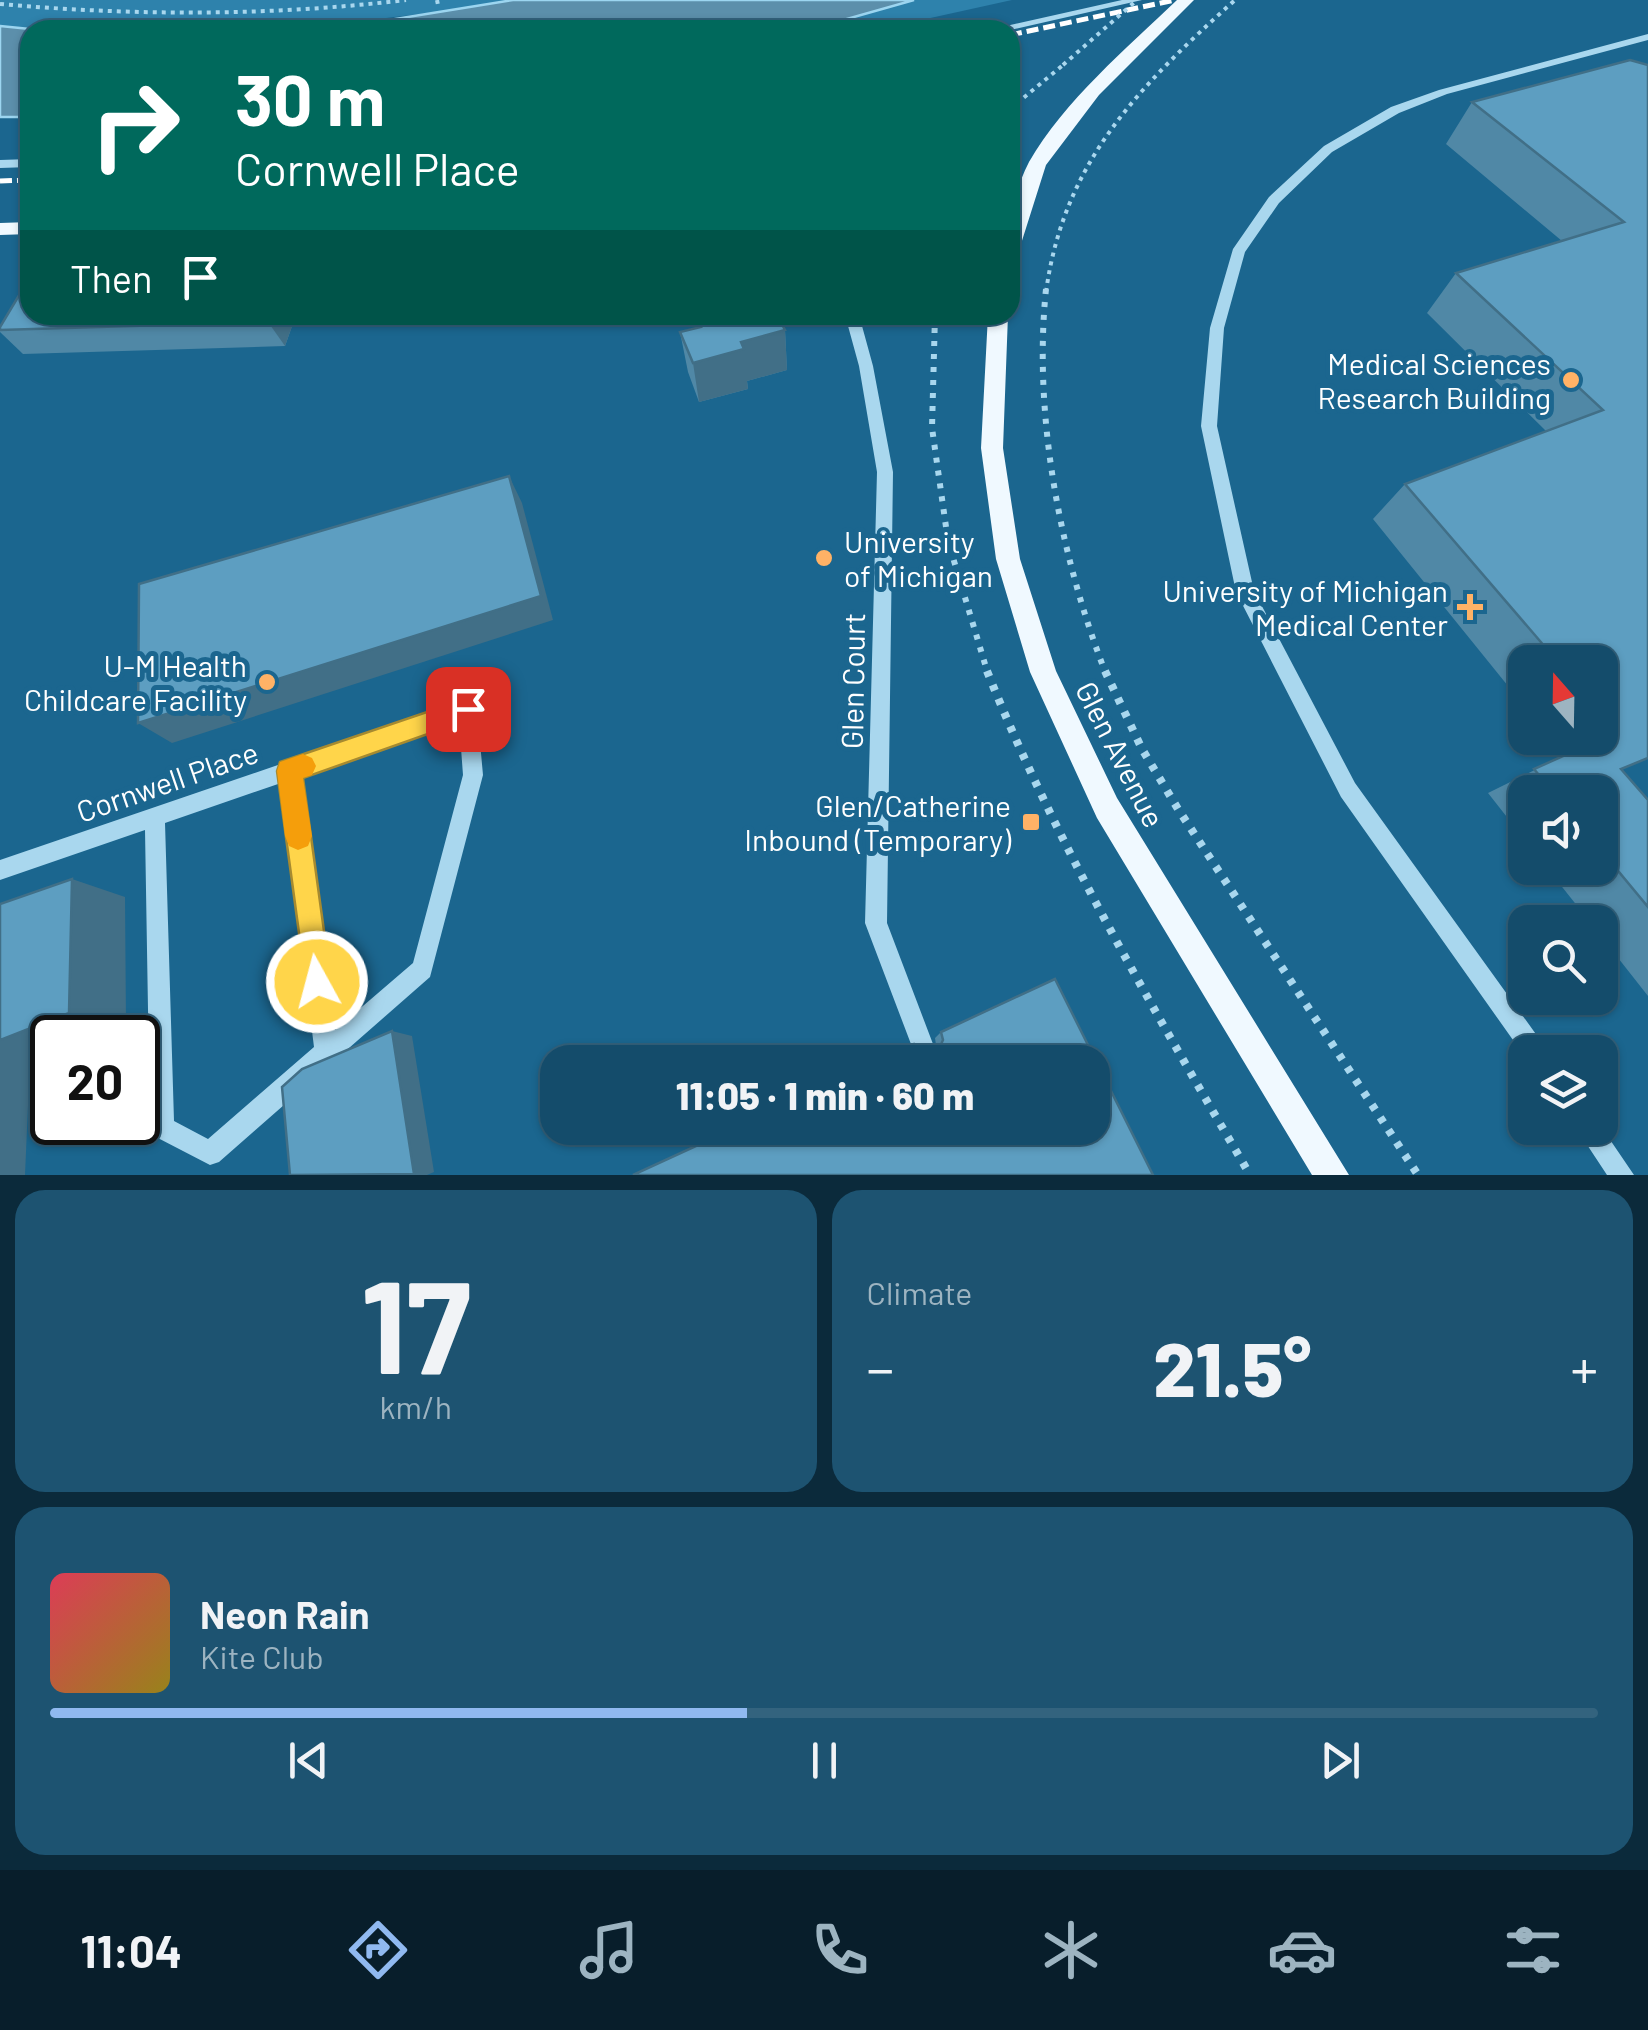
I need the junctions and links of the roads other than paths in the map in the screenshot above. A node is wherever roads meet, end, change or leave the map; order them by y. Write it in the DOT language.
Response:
graph roads {
  1 [pos="1137,0"];
  2 [pos="1186,0"];
  3 [pos="1020,25"];
  4 [pos="1648,38"];
  5 [pos="1020,204"];
  6 [pos="855,325"];
  7 [pos="998,325"];
  8 [pos="290,771"];
  9 [pos="155,817"];
  10 [pos="0,870"];
  11 [pos="1523,1035"];
  12 [pos="922,1044"];
  13 [pos="326,1050"];
  14 [pos="1600,1145"];
  15 [pos="1332,1175"];
  16 [pos="1622,1175"];
  1 -- 3 [label="street"];
  2 -- 5 [label="main road"];
  4 -- 11 [label="street"];
  6 -- 12 [label="street, Glen Court"];
  7 -- 15 [label="main road, Glen Avenue"];
  8 -- 9 [label="street, Cornwell Place"];
  8 -- 13 [label="street"];
  8 -- 13 [label="street, Cornwell Place"];
  9 -- 10 [label="street, Cornwell Place"];
  9 -- 13 [label="street"];
  14 -- 16 [label="street"];
}
